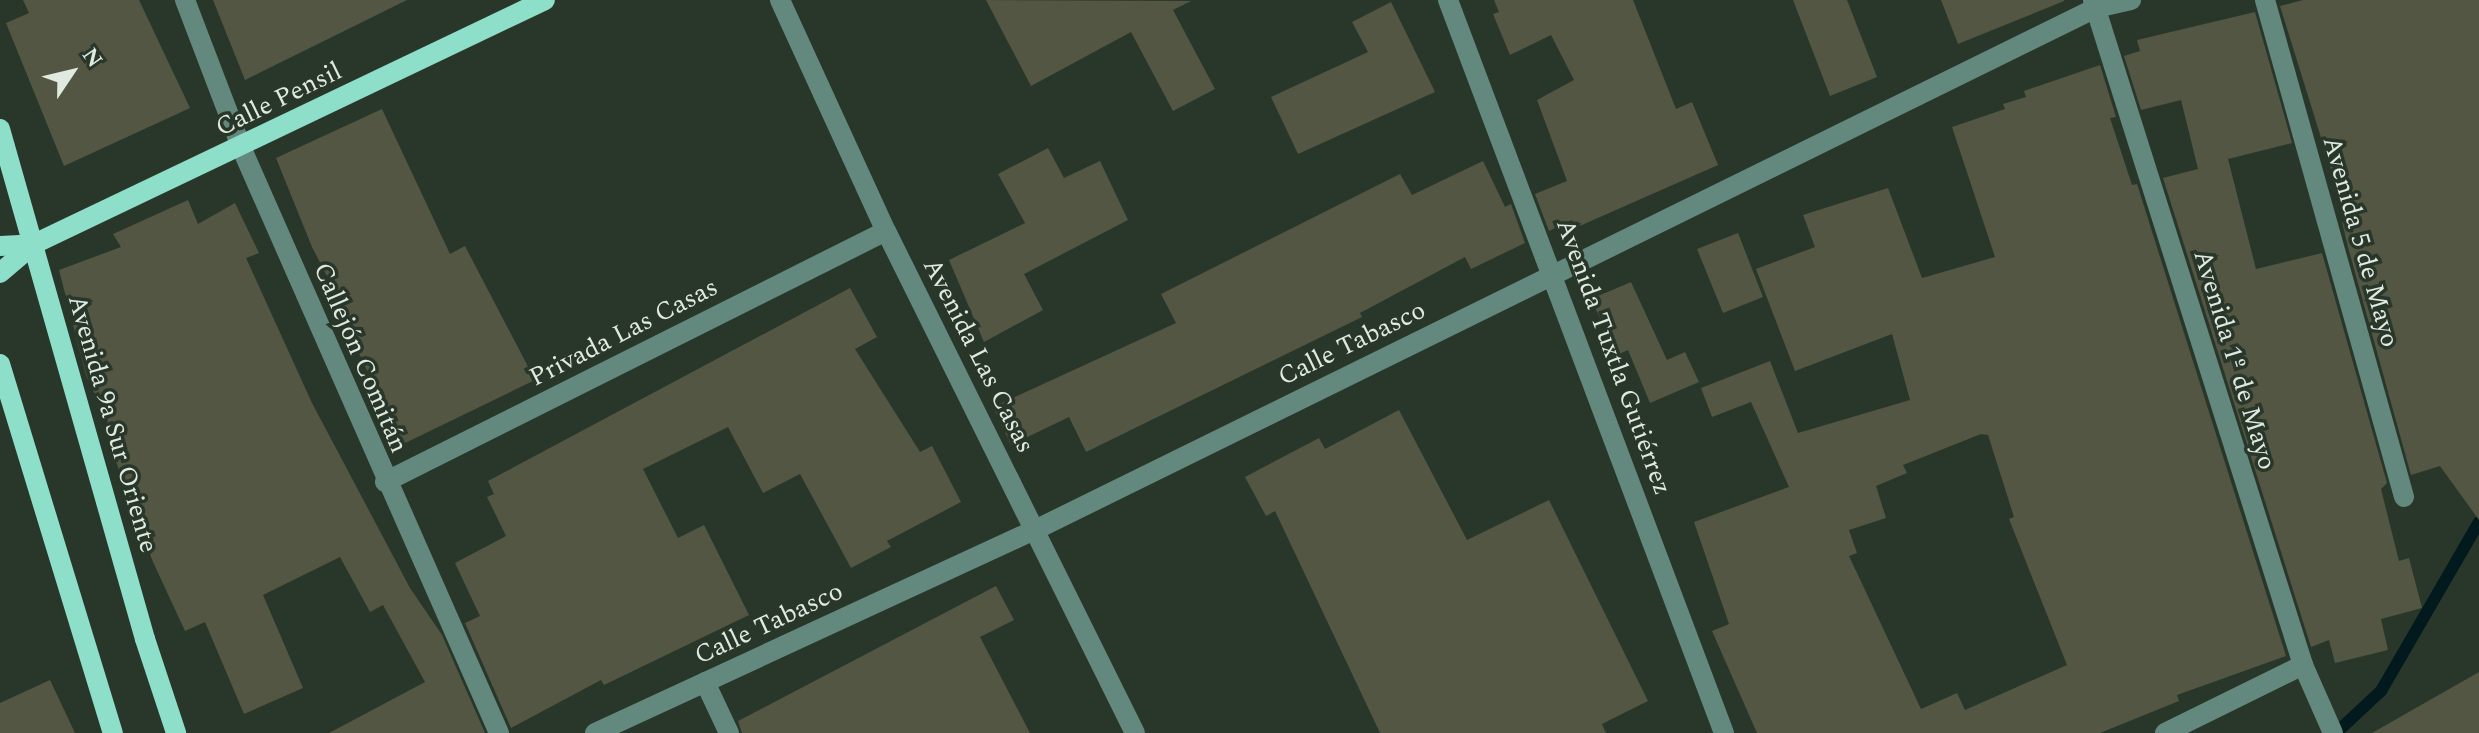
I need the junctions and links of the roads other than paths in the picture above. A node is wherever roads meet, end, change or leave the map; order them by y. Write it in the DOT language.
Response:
graph roads {
  1 [pos="185,0"];
  2 [pos="545,0"];
  3 [pos="780,0"];
  4 [pos="1448,0"];
  5 [pos="2131,0"];
  6 [pos="2265,0"];
  7 [pos="2095,4"];
  8 [pos="0,129"];
  9 [pos="241,147"];
  10 [pos="886,231"];
  11 [pos="34,244"];
  12 [pos="0,246"];
  13 [pos="0,273"];
  14 [pos="1555,273"];
  15 [pos="0,364"];
  16 [pos="385,482"];
  17 [pos="2404,497"];
  18 [pos="1037,529"];
  19 [pos="2303,665"];
  20 [pos="705,682"];
  21 [pos="113,733"];
  22 [pos="176,733"];
  23 [pos="499,733"];
  24 [pos="595,733"];
  25 [pos="729,733"];
  26 [pos="1135,733"];
  27 [pos="1724,733"];
  28 [pos="2165,733"];
  29 [pos="2333,733"];
  1 -- 9 [label="street, Callejón Comitán"];
  2 -- 9 [label="main road, Calle Pensil"];
  3 -- 10 [label="street, Avenida Las Casas"];
  4 -- 14 [label="street, Avenida Tuxtla Gutiérrez"];
  5 -- 7 [label="street, Calle Tabasco"];
  6 -- 17 [label="street, Avenida 5 de Mayo"];
  7 -- 14 [label="street, Calle Tabasco"];
  7 -- 19 [label="street, Avenida 1º de Mayo"];
  8 -- 11 [label="main road, Avenida 9a Sur Oriente"];
  9 -- 11 [label="main road, Calle Pensil"];
  9 -- 16 [label="street, Callejón Comitán"];
  10 -- 16 [label="street, Privada Las Casas"];
  10 -- 18 [label="street, Avenida Las Casas"];
  11 -- 12 [label="main road, Calle Pensil"];
  11 -- 13 [label="main road, Calle Pensil"];
  11 -- 22 [label="main road, Avenida 9a Sur Oriente"];
  14 -- 18 [label="street, Calle Tabasco"];
  14 -- 27 [label="street, Avenida Tuxtla Gutiérrez"];
  15 -- 21 [label="main road"];
  16 -- 23 [label="street, Callejón Comitán"];
  18 -- 20 [label="street, Calle Tabasco"];
  18 -- 26 [label="street, Avenida Las Casas"];
  19 -- 28 [label="street"];
  19 -- 29 [label="street, Avenida 1º de Mayo"];
  20 -- 24 [label="street, Calle Tabasco"];
  20 -- 25 [label="street"];
}
